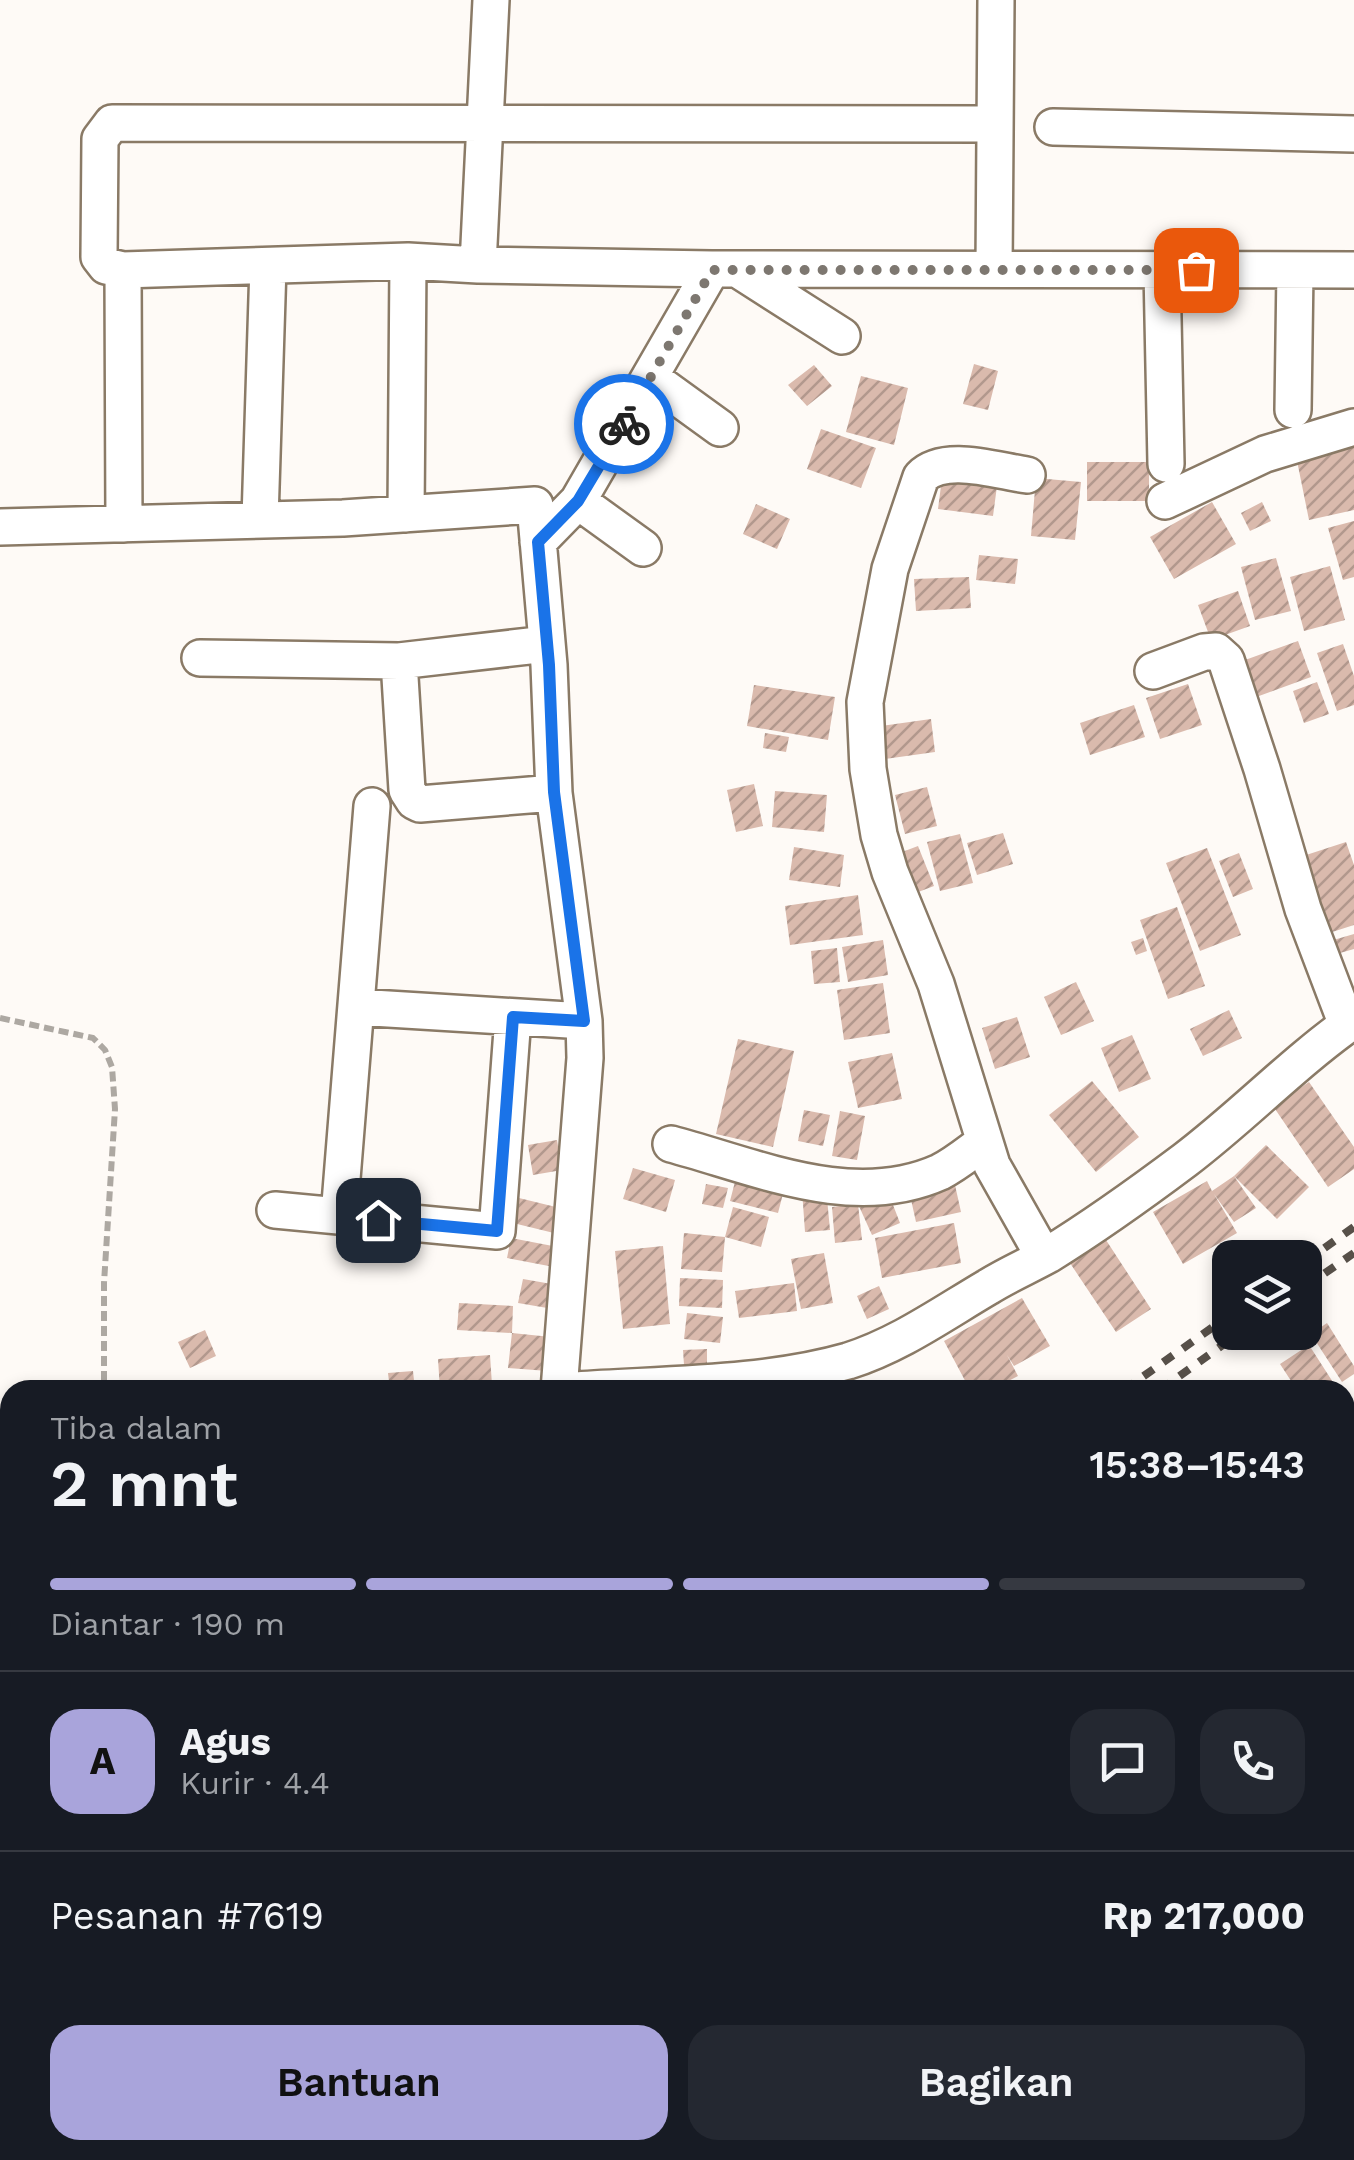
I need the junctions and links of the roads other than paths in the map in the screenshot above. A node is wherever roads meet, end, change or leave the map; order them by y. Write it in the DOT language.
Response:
graph roads {
  1 [pos="491,0"];
  2 [pos="996,0"];
  3 [pos="488,122"];
  4 [pos="995,124"];
  5 [pos="1053,126"];
  6 [pos="1354,134"];
  7 [pos="408,260"];
  8 [pos="478,265"];
  9 [pos="268,266"];
  10 [pos="724,269"];
  11 [pos="994,269"];
  12 [pos="122,270"];
  13 [pos="1162,270"];
  14 [pos="1295,270"];
  15 [pos="1354,270"];
  16 [pos="842,336"];
  17 [pos="652,378"];
  18 [pos="1292,410"];
  19 [pos="1354,427"];
  20 [pos="720,428"];
  21 [pos="1166,464"];
  22 [pos="1026,475"];
  23 [pos="578,501"];
  24 [pos="1164,501"];
  25 [pos="406,514"];
  26 [pos="260,519"];
  27 [pos="124,524"];
  28 [pos="0,527"];
  29 [pos="538,542"];
  30 [pos="643,548"];
  31 [pos="547,644"];
  32 [pos="200,658"];
  33 [pos="399,661"];
  34 [pos="1154,672"];
  35 [pos="554,792"];
  36 [pos="372,806"];
  37 [pos="356,1008"];
  38 [pos="513,1017"];
  39 [pos="584,1021"];
  40 [pos="1351,1022"];
  41 [pos="984,1142"];
  42 [pos="671,1144"];
  43 [pos="275,1210"];
  44 [pos="339,1216"];
  45 [pos="1044,1257"];
  46 [pos="560,1380"];
  47 [pos="713,1380"];
  1 -- 3 [label="street"];
  2 -- 4 [label="street"];
  3 -- 4 [label="street"];
  3 -- 8 [label="street"];
  3 -- 12 [label="street"];
  4 -- 11 [label="street"];
  5 -- 6 [label="street"];
  7 -- 8 [label="street"];
  7 -- 9 [label="street"];
  7 -- 25 [label="street"];
  8 -- 10 [label="street"];
  9 -- 12 [label="street"];
  9 -- 26 [label="street"];
  10 -- 11 [label="street"];
  10 -- 16 [label="street"];
  10 -- 17 [label="street"];
  11 -- 13 [label="street"];
  12 -- 27 [label="street"];
  13 -- 14 [label="street"];
  13 -- 21 [label="street"];
  14 -- 15 [label="street"];
  14 -- 18 [label="street"];
  17 -- 20 [label="street"];
  17 -- 23 [label="street"];
  19 -- 24 [label="street"];
  22 -- 41 [label="street"];
  23 -- 29 [label="street"];
  23 -- 30 [label="street"];
  25 -- 26 [label="street"];
  25 -- 29 [label="street"];
  26 -- 27 [label="street"];
  27 -- 28 [label="street"];
  29 -- 31 [label="street"];
  31 -- 33 [label="street"];
  31 -- 35 [label="street"];
  32 -- 33 [label="street"];
  33 -- 35 [label="street"];
  34 -- 40 [label="street"];
  35 -- 39 [label="street"];
  36 -- 37 [label="street"];
  37 -- 38 [label="street"];
  37 -- 44 [label="street"];
  38 -- 39 [label="street"];
  38 -- 44 [label="street"];
  39 -- 46 [label="street"];
  40 -- 45 [label="street"];
  41 -- 42 [label="street"];
  41 -- 45 [label="street"];
  43 -- 44 [label="street"];
  45 -- 47 [label="street"];
}
